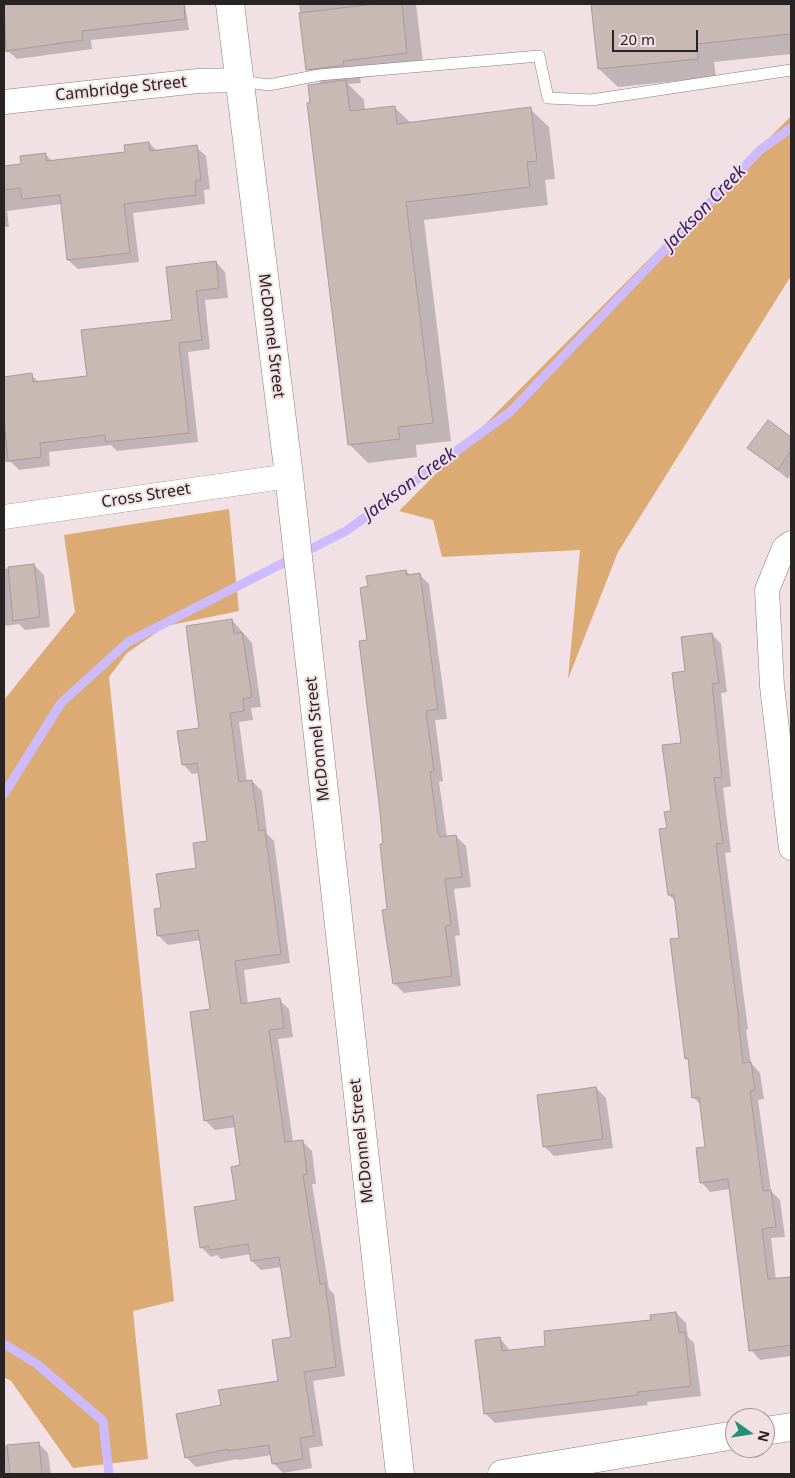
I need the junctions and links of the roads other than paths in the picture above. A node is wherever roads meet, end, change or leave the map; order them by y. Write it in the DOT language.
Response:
graph roads {
  1 [pos="230,4"];
  2 [pos="791,70"];
  3 [pos="239,80"];
  4 [pos="4,102"];
  5 [pos="289,476"];
  6 [pos="4,517"];
  7 [pos="791,543"];
  8 [pos="791,848"];
  9 [pos="791,1427"];
  10 [pos="775,1429"];
  11 [pos="725,1437"];
  12 [pos="400,1474"];
  13 [pos="502,1474"];
  1 -- 3 [label="street, McDonnel Street"];
  2 -- 3 [label="lane"];
  3 -- 4 [label="street, Cambridge Street"];
  3 -- 5 [label="street, McDonnel Street"];
  5 -- 6 [label="street, Cross Street"];
  5 -- 12 [label="street, McDonnel Street"];
  7 -- 8 [label="street"];
  9 -- 10 [label="street"];
  11 -- 13 [label="street"];
}
